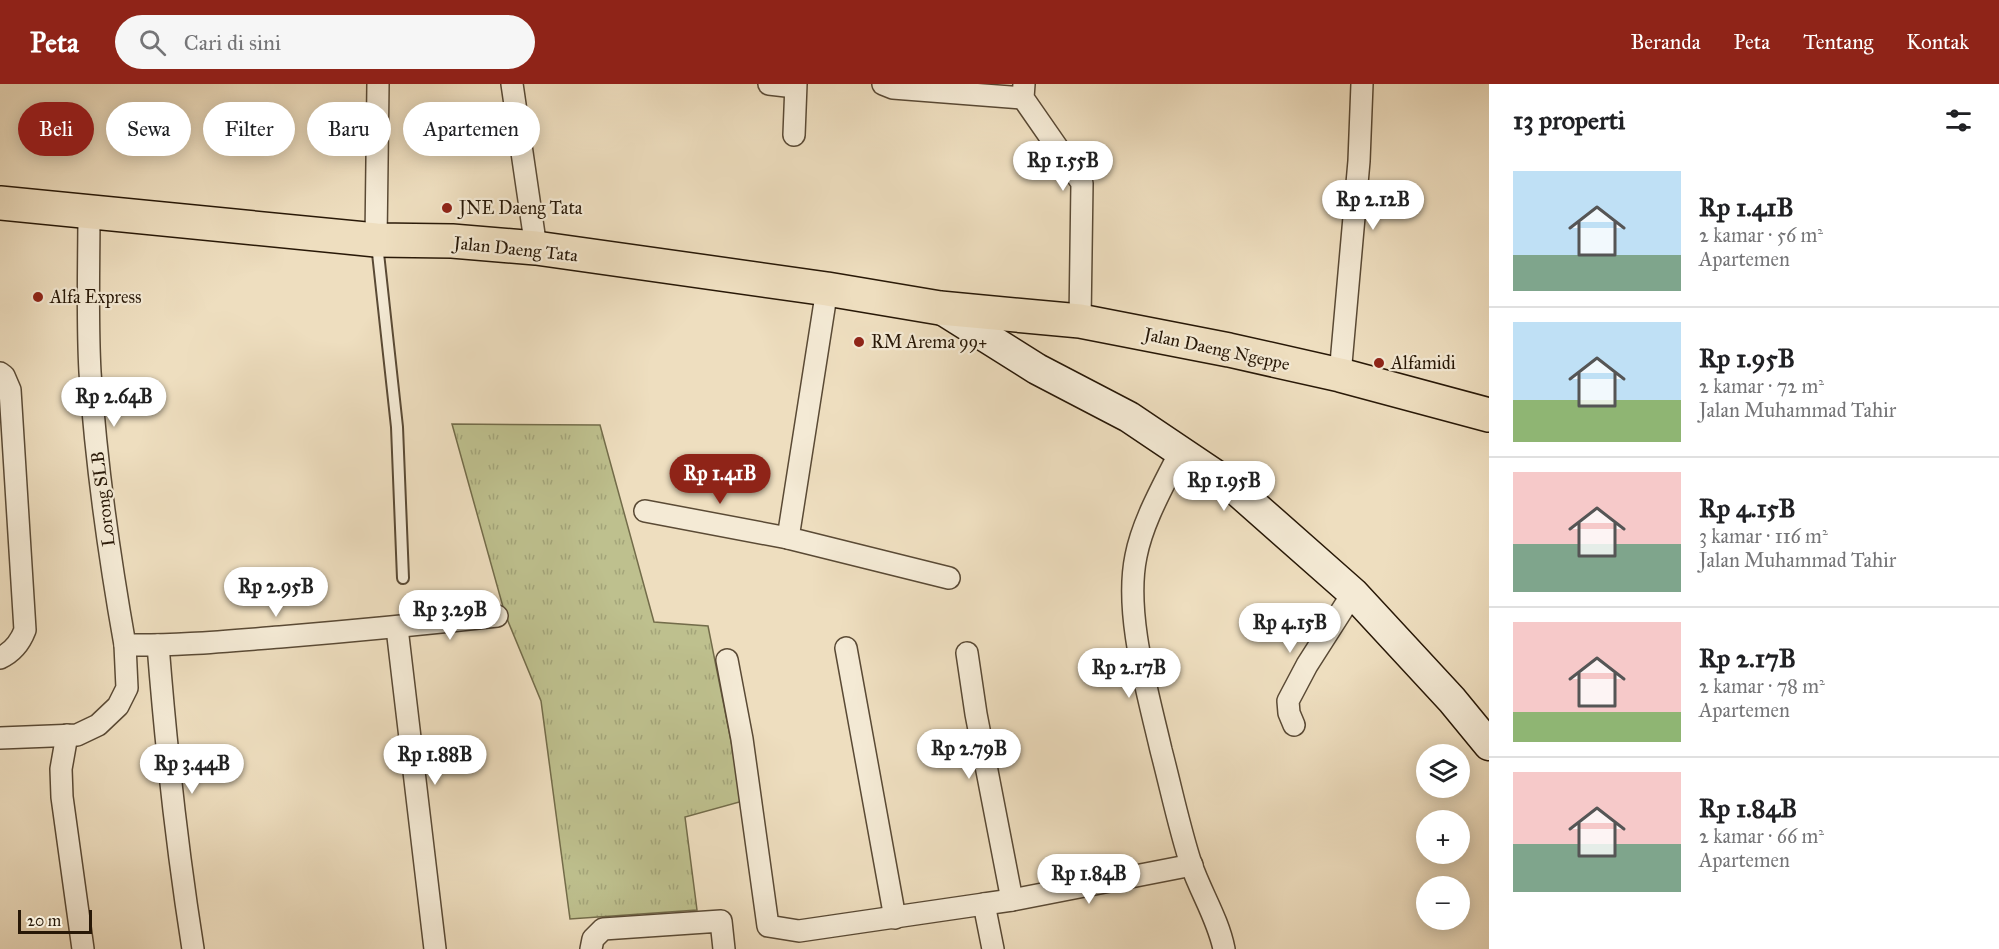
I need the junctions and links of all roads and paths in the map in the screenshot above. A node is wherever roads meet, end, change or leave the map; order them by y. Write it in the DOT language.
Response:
graph roads {
  1 [pos="378,84"];
  2 [pos="512,84"];
  3 [pos="769,84"];
  4 [pos="883,84"];
  5 [pos="1362,84"];
  6 [pos="796,85"];
  7 [pos="1024,91"];
  8 [pos="794,135"];
  9 [pos="0,203"];
  10 [pos="89,211"];
  11 [pos="376,240"];
  12 [pos="536,248"];
  13 [pos="827,289"];
  14 [pos="940,308"];
  15 [pos="1080,321"];
  16 [pos="0,373"];
  17 [pos="1340,375"];
  18 [pos="1489,415"];
  19 [pos="1180,452"];
  20 [pos="645,511"];
  21 [pos="8,518"];
  22 [pos="788,538"];
  23 [pos="403,578"];
  24 [pos="950,578"];
  25 [pos="1353,592"];
  26 [pos="497,616"];
  27 [pos="397,628"];
  28 [pos="125,645"];
  29 [pos="158,645"];
  30 [pos="846,648"];
  31 [pos="967,653"];
  32 [pos="0,658"];
  33 [pos="727,660"];
  34 [pos="1294,725"];
  35 [pos="67,735"];
  36 [pos="0,738"];
  37 [pos="1489,745"];
  38 [pos="1192,865"];
  39 [pos="1012,900"];
  40 [pos="984,904"];
  41 [pos="895,918"];
  42 [pos="83,949"];
  43 [pos="193,949"];
  44 [pos="435,949"];
  45 [pos="591,949"];
  46 [pos="724,949"];
  47 [pos="993,949"];
  48 [pos="1224,949"];
  1 -- 11 [label="street"];
  2 -- 12 [label="street"];
  3 -- 6 [label="street"];
  4 -- 7 [label="street"];
  5 -- 17 [label="street"];
  6 -- 8 [label="street"];
  7 -- 15 [label="street"];
  9 -- 10 [label="main road, Jalan Daeng Tata"];
  10 -- 11 [label="main road, Jalan Daeng Tata"];
  10 -- 28 [label="street, Lorong SLB"];
  11 -- 12 [label="main road, Jalan Daeng Tata"];
  11 -- 23 [label="lane"];
  12 -- 13 [label="main road, Jalan Daeng Tata"];
  13 -- 14 [label="main road, Jalan Daeng Tata"];
  13 -- 22 [label="street"];
  14 -- 15 [label="main road, Jalan Daeng Ngeppe"];
  14 -- 19 [label="main road"];
  15 -- 17 [label="main road, Jalan Daeng Ngeppe"];
  16 -- 21 [label="street"];
  17 -- 18 [label="main road, Jalan Daeng Ngeppe"];
  19 -- 25 [label="main road"];
  19 -- 38 [label="street"];
  20 -- 22 [label="street"];
  21 -- 32 [label="street"];
  22 -- 24 [label="street"];
  25 -- 34 [label="street"];
  25 -- 37 [label="main road"];
  26 -- 27 [label="street"];
  27 -- 29 [label="street"];
  27 -- 44 [label="street"];
  28 -- 29 [label="street"];
  28 -- 35 [label="street, Lorong SLB"];
  29 -- 43 [label="street"];
  30 -- 41 [label="street"];
  31 -- 39 [label="street"];
  33 -- 41 [label="street"];
  35 -- 36 [label="street, Lorong SLB"];
  35 -- 42 [label="street"];
  38 -- 39 [label="street"];
  38 -- 48 [label="street"];
  39 -- 40 [label="street"];
  40 -- 41 [label="street"];
  40 -- 47 [label="street"];
  45 -- 46 [label="street"];
}
